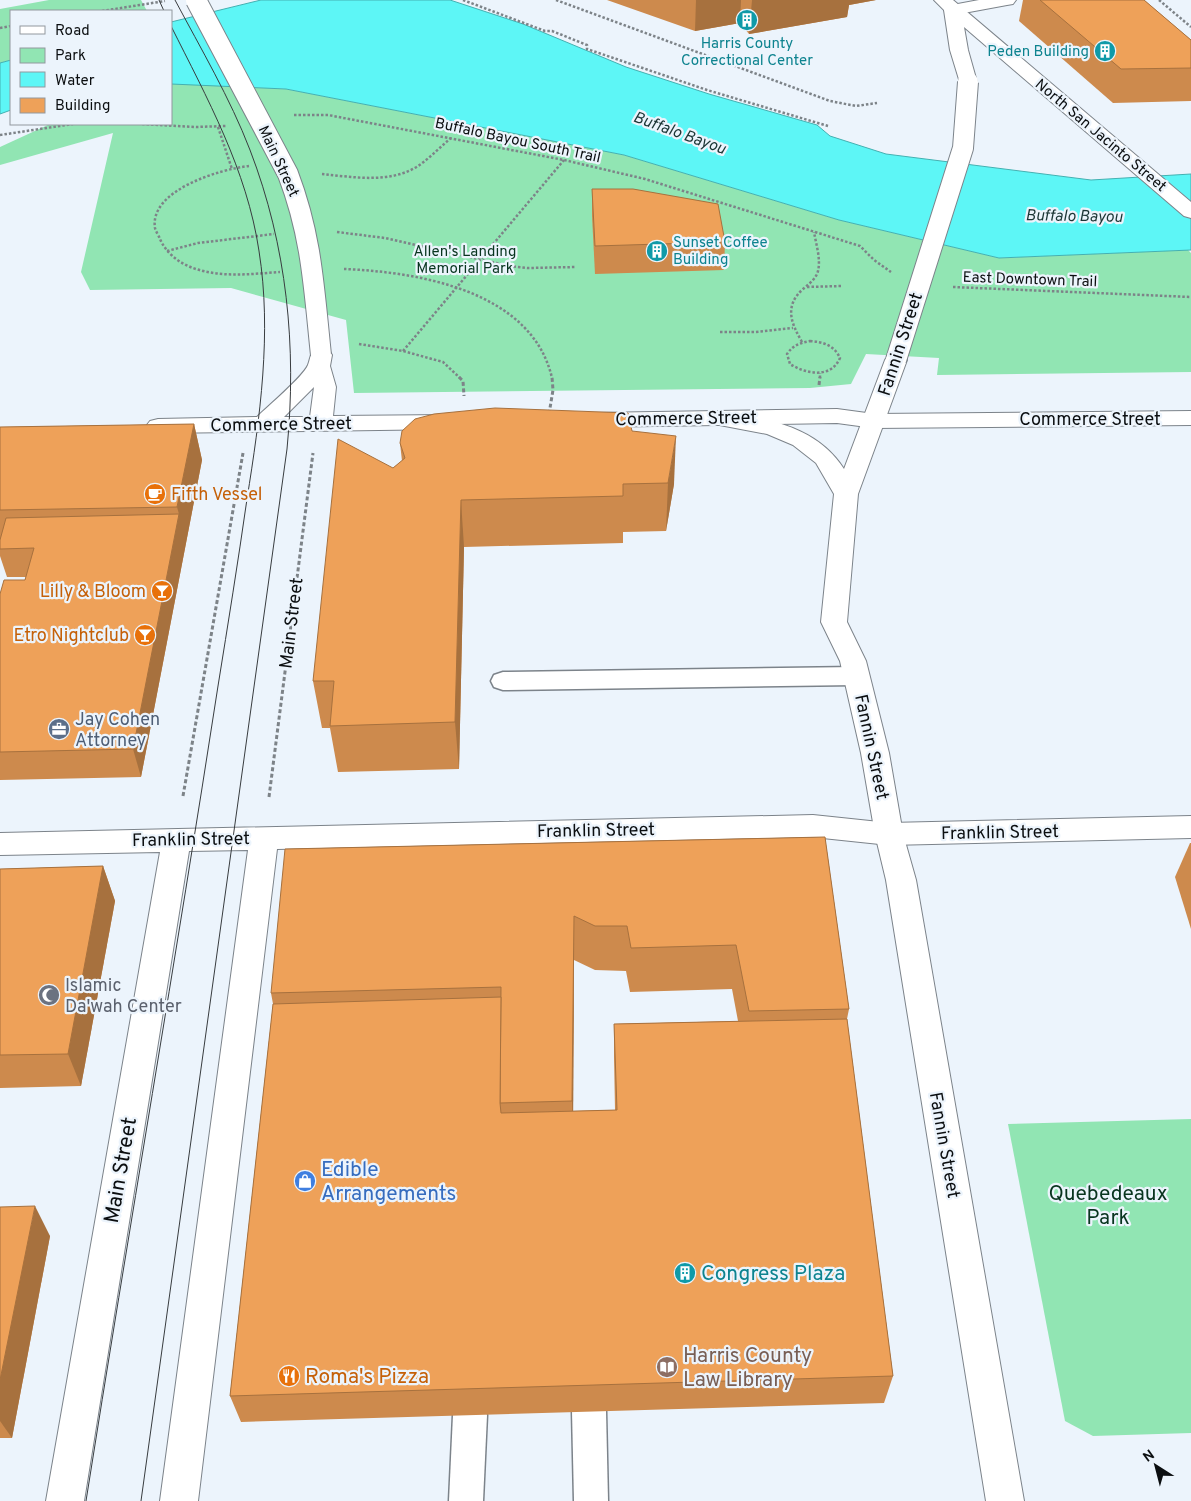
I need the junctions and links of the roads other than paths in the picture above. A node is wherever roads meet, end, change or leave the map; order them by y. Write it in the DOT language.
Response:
graph roads {
  1 [pos="196,0"];
  2 [pos="1007,0"];
  3 [pos="948,5"];
  4 [pos="1191,212"];
  5 [pos="320,360"];
  6 [pos="717,418"];
  7 [pos="1191,418"];
  8 [pos="548,420"];
  9 [pos="470,421"];
  10 [pos="874,421"];
  11 [pos="264,424"];
  12 [pos="321,424"];
  13 [pos="142,426"];
  14 [pos="846,494"];
  15 [pos="856,676"];
  16 [pos="503,681"];
  17 [pos="1191,827"];
  18 [pos="889,834"];
  19 [pos="264,838"];
  20 [pos="176,840"];
  21 [pos="0,844"];
  22 [pos="589,1411"];
  23 [pos="470,1415"];
  24 [pos="65,1501"];
  25 [pos="179,1501"];
  26 [pos="466,1501"];
  27 [pos="591,1501"];
  28 [pos="1005,1501"];
  1 -- 5 [label="main road, Main Street, bridge"];
  2 -- 3 [label="main road"];
  3 -- 4 [label="main road, North San Jacinto Street"];
  3 -- 10 [label="main road, Fannin Street, bridge"];
  5 -- 11 [label="main road"];
  5 -- 12 [label="main road, Main Street"];
  6 -- 8 [label="main road, Commerce Street"];
  6 -- 10 [label="main road, Commerce Street"];
  6 -- 14 [label="main road"];
  7 -- 10 [label="main road, Commerce Street"];
  9 -- 12 [label="main road, Commerce Street"];
  10 -- 14 [label="main road, Fannin Street"];
  11 -- 12 [label="main road, Commerce Street"];
  11 -- 13 [label="main road, Commerce Street"];
  14 -- 15 [label="main road, Fannin Street"];
  15 -- 16 [label="lane"];
  15 -- 18 [label="main road, Fannin Street"];
  17 -- 18 [label="main road, Franklin Street"];
  18 -- 19 [label="main road, Franklin Street"];
  18 -- 28 [label="main road, Fannin Street"];
  19 -- 20 [label="main road, Franklin Street"];
  19 -- 25 [label="main road"];
  20 -- 21 [label="main road, Franklin Street"];
  20 -- 24 [label="main road, Main Street"];
  22 -- 27 [label="lane"];
  23 -- 26 [label="lane"];
}
